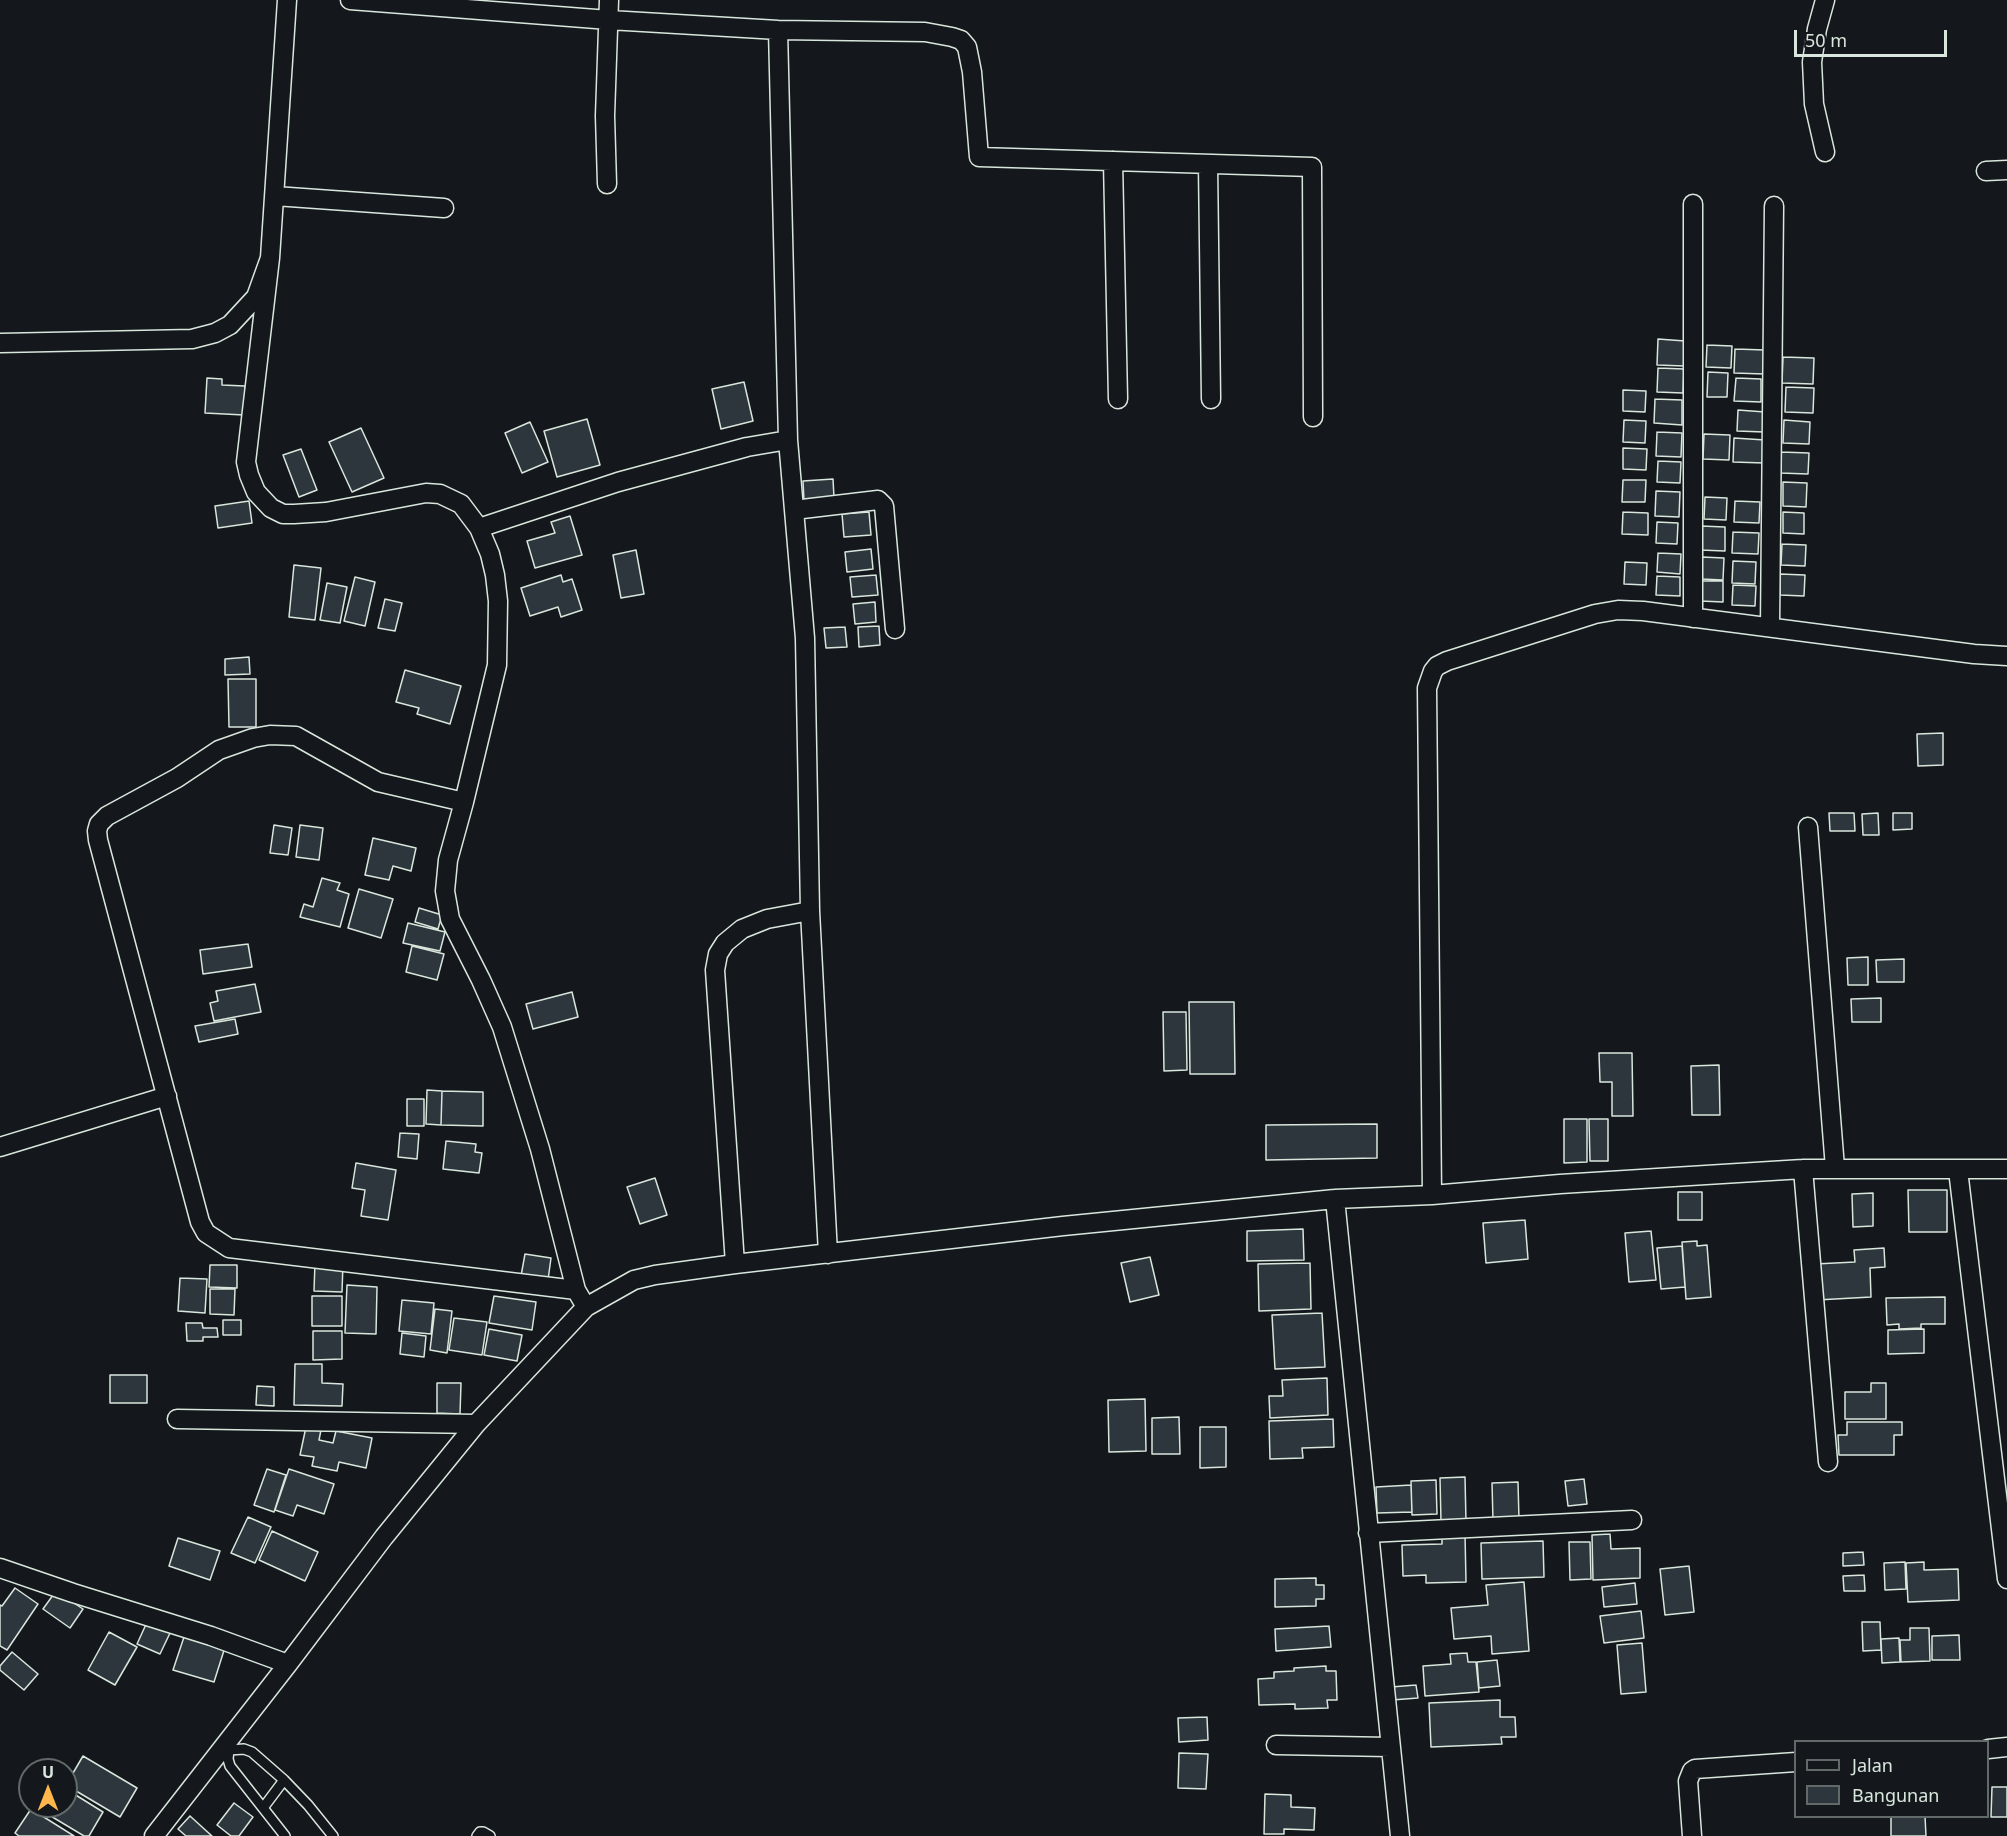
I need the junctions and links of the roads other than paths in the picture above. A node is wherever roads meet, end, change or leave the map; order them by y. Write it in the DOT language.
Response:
graph roads {
  1 [pos="287,0"];
  2 [pos="350,0"];
  3 [pos="609,0"];
  4 [pos="1825,0"];
  5 [pos="609,20"];
  6 [pos="778,30"];
  7 [pos="1825,152"];
  8 [pos="1113,161"];
  9 [pos="1208,164"];
  10 [pos="2007,170"];
  11 [pos="1986,171"];
  12 [pos="607,184"];
  13 [pos="274,196"];
  14 [pos="1693,204"];
  15 [pos="1774,206"];
  16 [pos="444,208"];
  17 [pos="270,258"];
  18 [pos="0,343"];
  19 [pos="1118,399"];
  20 [pos="1211,399"];
  21 [pos="1313,417"];
  22 [pos="788,440"];
  23 [pos="794,510"];
  24 [pos="479,528"];
  25 [pos="1693,618"];
  26 [pos="1770,627"];
  27 [pos="896,629"];
  28 [pos="2007,656"];
  29 [pos="464,802"];
  30 [pos="1808,827"];
  31 [pos="810,911"];
  32 [pos="166,1096"];
  33 [pos="0,1147"];
  34 [pos="1803,1168"];
  35 [pos="1835,1168"];
  36 [pos="2007,1169"];
  37 [pos="1958,1170"];
  38 [pos="1432,1195"];
  39 [pos="1335,1199"];
  40 [pos="828,1254"];
  41 [pos="735,1264"];
  42 [pos="576,1290"];
  43 [pos="586,1307"];
  44 [pos="177,1419"];
  45 [pos="476,1424"];
  46 [pos="1827,1462"];
  47 [pos="1632,1520"];
  48 [pos="1368,1533"];
  49 [pos="0,1568"];
  50 [pos="2007,1579"];
  51 [pos="288,1664"];
  52 [pos="1276,1744"];
  53 [pos="1390,1747"];
  54 [pos="2007,1747"];
  55 [pos="226,1748"];
  56 [pos="1989,1749"];
  57 [pos="1794,1762"];
  58 [pos="284,1780"];
  59 [pos="263,1808"];
  60 [pos="154,1836"];
  61 [pos="285,1836"];
  62 [pos="333,1836"];
  63 [pos="477,1836"];
  64 [pos="490,1836"];
  65 [pos="1400,1836"];
  66 [pos="1692,1836"];
  1 -- 13 [label="street"];
  2 -- 5 [label="street"];
  3 -- 5 [label="street"];
  4 -- 7 [label="street"];
  5 -- 6 [label="street"];
  5 -- 12 [label="street"];
  6 -- 8 [label="street"];
  6 -- 22 [label="street"];
  8 -- 9 [label="street"];
  8 -- 19 [label="street"];
  9 -- 20 [label="street"];
  9 -- 21 [label="street"];
  10 -- 11 [label="street"];
  13 -- 16 [label="street"];
  13 -- 17 [label="street"];
  14 -- 25 [label="street"];
  15 -- 26 [label="street"];
  17 -- 18 [label="street"];
  17 -- 24 [label="street"];
  22 -- 23 [label="street"];
  22 -- 24 [label="street"];
  23 -- 27 [label="street"];
  23 -- 31 [label="street"];
  24 -- 29 [label="street"];
  25 -- 26 [label="street"];
  25 -- 38 [label="street"];
  26 -- 28 [label="street"];
  29 -- 32 [label="street"];
  29 -- 42 [label="street"];
  30 -- 35 [label="street"];
  31 -- 40 [label="street"];
  31 -- 41 [label="street"];
  32 -- 33 [label="street"];
  32 -- 42 [label="street"];
  34 -- 35 [label="street"];
  34 -- 38 [label="street"];
  34 -- 46 [label="street"];
  35 -- 37 [label="street"];
  36 -- 37 [label="street"];
  37 -- 50 [label="street"];
  38 -- 39 [label="street"];
  39 -- 40 [label="street"];
  39 -- 48 [label="street"];
  40 -- 41 [label="street"];
  41 -- 43 [label="street"];
  42 -- 43 [label="street"];
  43 -- 45 [label="street"];
  44 -- 45 [label="street"];
  45 -- 51 [label="street"];
  47 -- 48 [label="street"];
  48 -- 53 [label="street"];
  49 -- 51 [label="street"];
  51 -- 55 [label="street"];
  52 -- 53 [label="street"];
  53 -- 65 [label="street"];
  54 -- 56 [label="street"];
  55 -- 58 [label="lane"];
  55 -- 59 [label="lane"];
  55 -- 60 [label="street"];
  57 -- 66 [label="street"];
  58 -- 59 [label="lane"];
  58 -- 62 [label="lane"];
  59 -- 61 [label="lane"];
  63 -- 64 [label="lane"];
}
